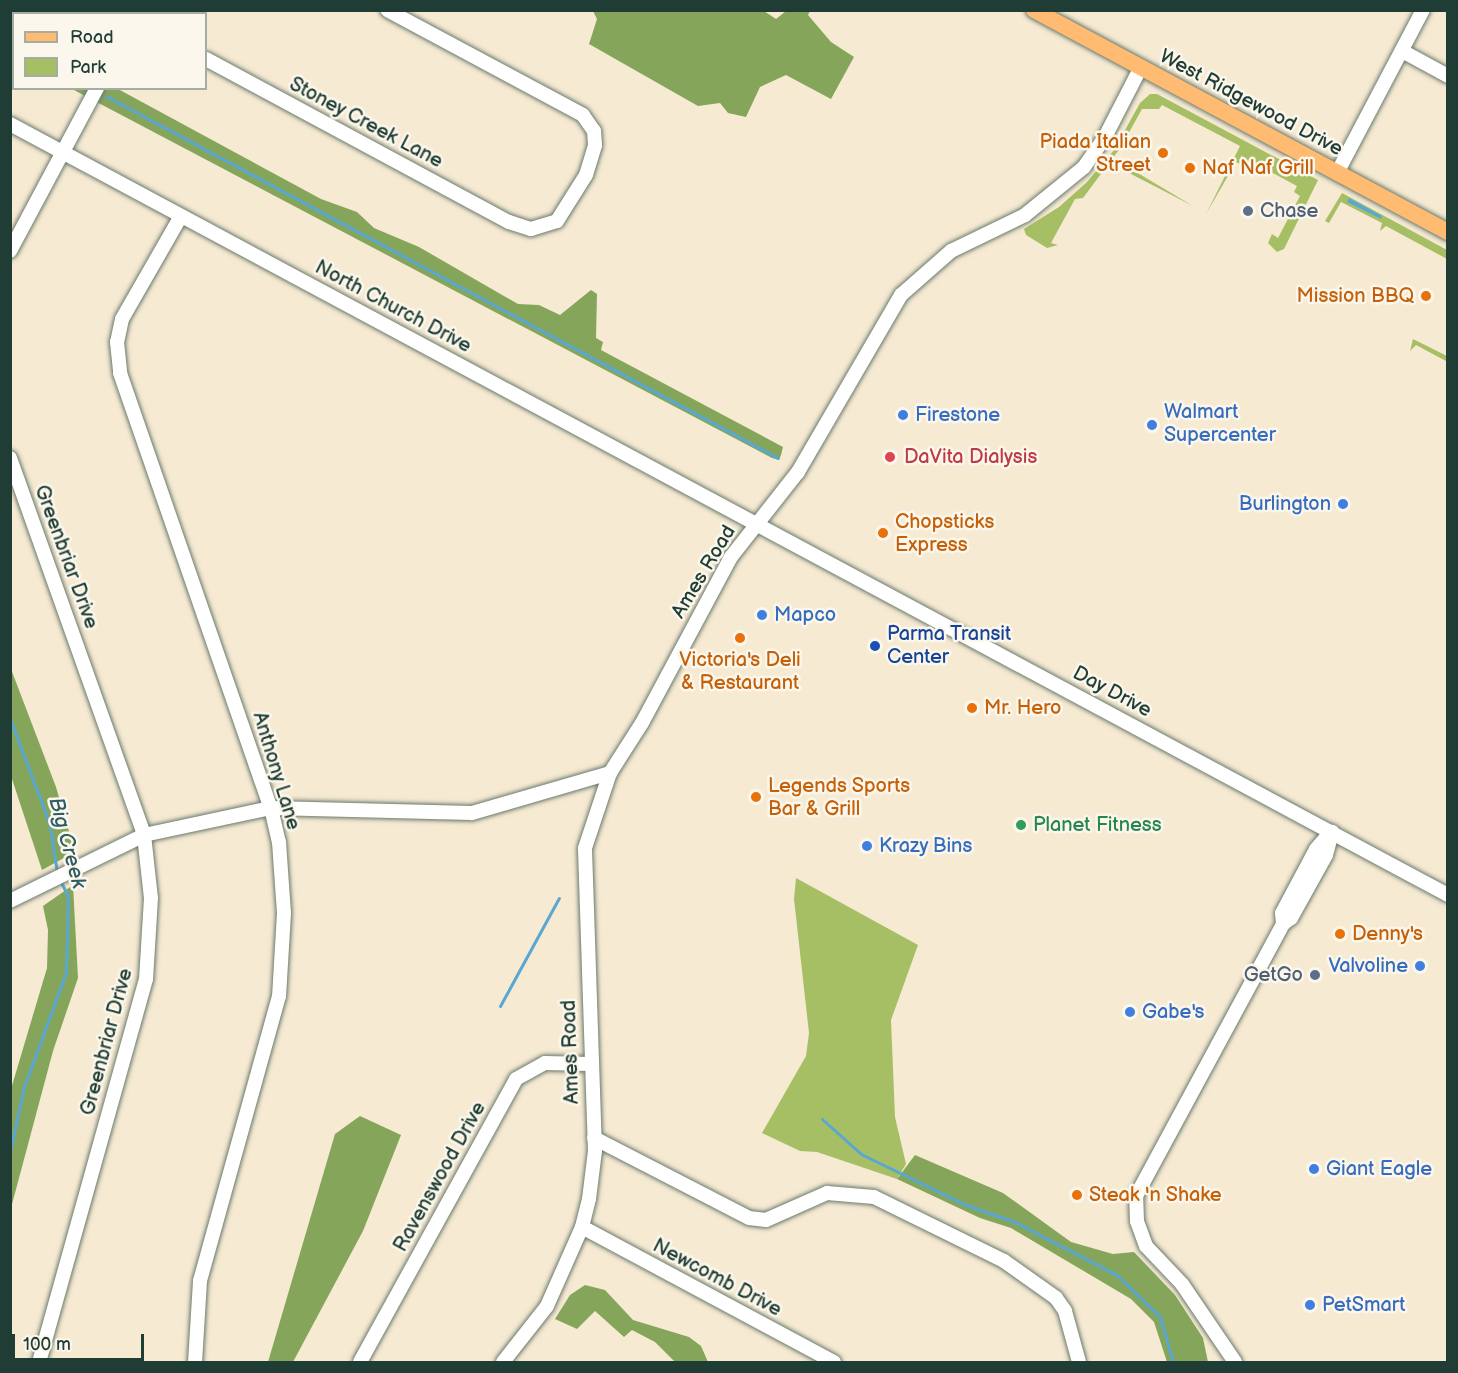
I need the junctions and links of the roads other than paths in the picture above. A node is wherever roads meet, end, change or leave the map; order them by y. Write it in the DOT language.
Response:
graph roads {
  1 [pos="387,10"];
  2 [pos="1034,10"];
  3 [pos="1423,10"];
  4 [pos="1402,51"];
  5 [pos="207,60"];
  6 [pos="1141,67"];
  7 [pos="1448,76"];
  8 [pos="96,90"];
  9 [pos="10,124"];
  10 [pos="63,153"];
  11 [pos="1337,173"];
  12 [pos="181,216"];
  13 [pos="1448,232"];
  14 [pos="10,251"];
  15 [pos="10,458"];
  16 [pos="757,525"];
  17 [pos="610,773"];
  18 [pos="579,781"];
  19 [pos="602,796"];
  20 [pos="271,808"];
  21 [pos="1332,832"];
  22 [pos="144,835"];
  23 [pos="1448,895"];
  24 [pos="10,901"];
  25 [pos="590,1064"];
  26 [pos="594,1138"];
  27 [pos="582,1227"];
  28 [pos="507,1359"];
  29 [pos="39,1362"];
  30 [pos="195,1362"];
  31 [pos="360,1362"];
  32 [pos="524,1362"];
  33 [pos="834,1362"];
  34 [pos="1079,1362"];
  35 [pos="1235,1362"];
  1 -- 5 [label="street, Stoney Creek Lane"];
  2 -- 6 [label="main road, West Ridgewood Drive"];
  3 -- 4 [label="street"];
  4 -- 7 [label="street"];
  4 -- 11 [label="street"];
  6 -- 11 [label="main road, West Ridgewood Drive"];
  6 -- 16 [label="street, Ames Road"];
  8 -- 10 [label="street"];
  9 -- 10 [label="street, North Church Drive"];
  10 -- 12 [label="street, North Church Drive"];
  10 -- 14 [label="street"];
  11 -- 13 [label="main road, West Ridgewood Drive"];
  12 -- 16 [label="street, North Church Drive"];
  12 -- 20 [label="street, Anthony Lane"];
  15 -- 22 [label="street, Greenbriar Drive"];
  16 -- 17 [label="street, Ames Road"];
  16 -- 21 [label="street, Day Drive"];
  17 -- 18 [label="street"];
  17 -- 19 [label="street, Ames Road"];
  18 -- 19 [label="street"];
  18 -- 20 [label="street"];
  19 -- 25 [label="street, Ames Road"];
  20 -- 22 [label="street"];
  20 -- 30 [label="street, Anthony Lane"];
  21 -- 23 [label="street, Day Drive"];
  21 -- 35 [label="street"];
  22 -- 24 [label="street"];
  22 -- 29 [label="street, Greenbriar Drive"];
  25 -- 26 [label="street, Ames Road"];
  25 -- 31 [label="street, Ravenswood Drive"];
  26 -- 27 [label="street, Ames Road"];
  26 -- 34 [label="street"];
  27 -- 28 [label="street, Ames Road"];
  27 -- 33 [label="street, Newcomb Drive"];
  28 -- 32 [label="street"];
}
